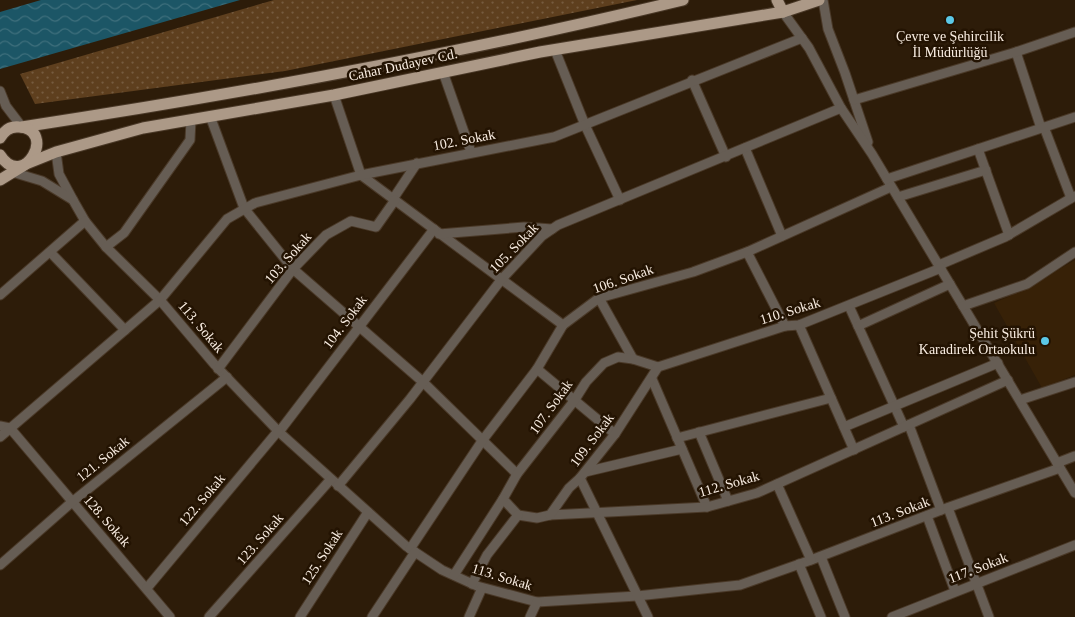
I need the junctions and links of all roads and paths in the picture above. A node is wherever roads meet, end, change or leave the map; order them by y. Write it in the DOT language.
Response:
graph roads {
  1 [pos="683,0"];
  2 [pos="777,0"];
  3 [pos="819,0"];
  4 [pos="823,0"];
  5 [pos="782,12"];
  6 [pos="1075,32"];
  7 [pos="802,38"];
  8 [pos="555,50"];
  9 [pos="1016,52"];
  10 [pos="443,72"];
  11 [pos="692,80"];
  12 [pos="0,90"];
  13 [pos="334,94"];
  14 [pos="854,100"];
  15 [pos="841,108"];
  16 [pos="210,116"];
  17 [pos="1075,117"];
  18 [pos="191,120"];
  19 [pos="585,125"];
  20 [pos="22,127"];
  21 [pos="1043,127"];
  22 [pos="0,136"];
  23 [pos="745,148"];
  24 [pos="978,148"];
  25 [pos="56,152"];
  26 [pos="471,152"];
  27 [pos="872,154"];
  28 [pos="0,155"];
  29 [pos="726,157"];
  30 [pos="418,163"];
  31 [pos="26,164"];
  32 [pos="986,170"];
  33 [pos="12,172"];
  34 [pos="361,175"];
  35 [pos="0,180"];
  36 [pos="889,183"];
  37 [pos="898,197"];
  38 [pos="1073,197"];
  39 [pos="73,200"];
  40 [pos="394,200"];
  41 [pos="620,200"];
  42 [pos="244,208"];
  43 [pos="86,221"];
  44 [pos="552,229"];
  45 [pos="437,232"];
  46 [pos="1009,235"];
  47 [pos="782,236"];
  48 [pos="106,247"];
  49 [pos="747,252"];
  50 [pos="1075,252"];
  51 [pos="51,253"];
  52 [pos="940,267"];
  53 [pos="293,269"];
  54 [pos="501,280"];
  55 [pos="950,284"];
  56 [pos="0,295"];
  57 [pos="599,298"];
  58 [pos="160,300"];
  59 [pos="849,306"];
  60 [pos="963,306"];
  61 [pos="563,324"];
  62 [pos="359,325"];
  63 [pos="799,325"];
  64 [pos="785,326"];
  65 [pos="858,326"];
  66 [pos="125,330"];
  67 [pos="633,359"];
  68 [pos="998,363"];
  69 [pos="658,367"];
  70 [pos="218,368"];
  71 [pos="537,369"];
  72 [pos="226,377"];
  73 [pos="652,379"];
  74 [pos="1008,380"];
  75 [pos="423,382"];
  76 [pos="1075,382"];
  77 [pos="831,398"];
  78 [pos="1020,400"];
  79 [pos="574,401"];
  80 [pos="894,406"];
  81 [pos="0,426"];
  82 [pos="906,426"];
  83 [pos="844,427"];
  84 [pos="10,428"];
  85 [pos="278,432"];
  86 [pos="699,432"];
  87 [pos="615,434"];
  88 [pos="0,437"];
  89 [pos="677,438"];
  90 [pos="482,441"];
  91 [pos="682,449"];
  92 [pos="854,450"];
  93 [pos="1075,456"];
  94 [pos="1058,466"];
  95 [pos="517,474"];
  96 [pos="582,475"];
  97 [pos="334,482"];
  98 [pos="777,484"];
  99 [pos="1075,493"];
  100 [pos="503,499"];
  101 [pos="728,501"];
  102 [pos="72,502"];
  103 [pos="707,508"];
  104 [pos="944,509"];
  105 [pos="368,512"];
  106 [pos="597,513"];
  107 [pos="518,515"];
  108 [pos="550,515"];
  109 [pos="927,516"];
  110 [pos="1075,545"];
  111 [pos="413,550"];
  112 [pos="821,557"];
  113 [pos="811,560"];
  114 [pos="799,564"];
  115 [pos="0,565"];
  116 [pos="454,575"];
  117 [pos="472,584"];
  118 [pos="976,584"];
  119 [pos="147,588"];
  120 [pos="482,588"];
  121 [pos="955,591"];
  122 [pos="637,596"];
  123 [pos="537,602"];
  124 [pos="170,617"];
  125 [pos="209,617"];
  126 [pos="300,617"];
  127 [pos="372,617"];
  128 [pos="470,617"];
  129 [pos="530,617"];
  130 [pos="648,617"];
  131 [pos="821,617"];
  132 [pos="845,617"];
  133 [pos="892,617"];
  134 [pos="989,617"];
  1 -- 20 [label="main road, Cahar Dudayev Cd."];
  2 -- 5 [label="main road"];
  3 -- 5 [label="main road, Cahar Dudayev Cd."];
  4 -- 14 [label="street"];
  5 -- 7 [label="street"];
  5 -- 8 [label="main road, Cahar Dudayev Cd."];
  6 -- 9 [label="street"];
  7 -- 11 [label="street, 102. Sokak"];
  7 -- 15 [label="street"];
  8 -- 10 [label="main road, Cahar Dudayev Cd."];
  8 -- 19 [label="street"];
  9 -- 14 [label="street"];
  9 -- 21 [label="street"];
  10 -- 13 [label="main road, Cahar Dudayev Cd."];
  10 -- 26 [label="street"];
  11 -- 19 [label="street, 102. Sokak"];
  11 -- 29 [label="street"];
  12 -- 20 [label="street"];
  13 -- 16 [label="main road, Cahar Dudayev Cd."];
  13 -- 34 [label="street"];
  14 -- 27 [label="street"];
  15 -- 23 [label="street, 105. Sokak"];
  15 -- 27 [label="street"];
  16 -- 18 [label="main road, Cahar Dudayev Cd."];
  16 -- 42 [label="street"];
  17 -- 21 [label="street, 106. Sokak"];
  18 -- 25 [label="main road, Cahar Dudayev Cd."];
  18 -- 48 [label="street"];
  19 -- 26 [label="street, 102. Sokak"];
  19 -- 41 [label="street"];
  20 -- 22 [label="main road, Cahar Dudayev Cd."];
  20 -- 31 [label="main road"];
  21 -- 24 [label="street, 106. Sokak"];
  21 -- 38 [label="street"];
  23 -- 29 [label="street, 105. Sokak"];
  23 -- 47 [label="street"];
  24 -- 32 [label="street"];
  24 -- 36 [label="street, 106. Sokak"];
  25 -- 31 [label="main road, Cahar Dudayev Cd."];
  25 -- 39 [label="street, 113. Sokak"];
  26 -- 30 [label="street, 102. Sokak"];
  27 -- 36 [label="street"];
  28 -- 31 [label="main road"];
  29 -- 41 [label="street, 105. Sokak"];
  30 -- 34 [label="street, 102. Sokak"];
  30 -- 40 [label="street"];
  31 -- 33 [label="main road, Cahar Dudayev Cd."];
  32 -- 37 [label="street"];
  32 -- 46 [label="street"];
  33 -- 35 [label="main road, Cahar Dudayev Cd."];
  33 -- 39 [label="street, 113. Sokak"];
  34 -- 40 [label="street"];
  34 -- 42 [label="street, 102. Sokak"];
  36 -- 37 [label="street"];
  36 -- 47 [label="street, 106. Sokak"];
  37 -- 52 [label="street"];
  38 -- 46 [label="street, 110. Sokak"];
  39 -- 43 [label="street, 113. Sokak"];
  40 -- 45 [label="street"];
  40 -- 53 [label="street, 103. Sokak"];
  41 -- 44 [label="street, 105. Sokak"];
  42 -- 53 [label="street"];
  42 -- 58 [label="street, 102. Sokak"];
  43 -- 48 [label="street, 113. Sokak"];
  43 -- 51 [label="street"];
  44 -- 45 [label="street"];
  44 -- 54 [label="street, 105. Sokak"];
  45 -- 54 [label="street"];
  45 -- 62 [label="street, 104. Sokak"];
  46 -- 52 [label="street, 110. Sokak"];
  47 -- 49 [label="street, 106. Sokak"];
  48 -- 58 [label="street, 113. Sokak"];
  49 -- 57 [label="street, 106. Sokak"];
  49 -- 64 [label="street"];
  50 -- 60 [label="street"];
  51 -- 56 [label="street"];
  51 -- 66 [label="street"];
  52 -- 55 [label="street"];
  52 -- 59 [label="street, 110. Sokak"];
  53 -- 62 [label="street"];
  53 -- 70 [label="street, 103. Sokak"];
  54 -- 61 [label="street"];
  54 -- 75 [label="street, 105. Sokak"];
  55 -- 60 [label="street"];
  55 -- 65 [label="street"];
  57 -- 61 [label="street, 106. Sokak"];
  57 -- 67 [label="street"];
  58 -- 66 [label="street, 102. Sokak"];
  58 -- 70 [label="street, 113. Sokak"];
  59 -- 63 [label="street, 110. Sokak"];
  59 -- 65 [label="street"];
  60 -- 68 [label="street"];
  61 -- 71 [label="street, 106. Sokak"];
  62 -- 75 [label="street"];
  62 -- 85 [label="street, 104. Sokak"];
  63 -- 64 [label="street, 110. Sokak"];
  63 -- 77 [label="street"];
  64 -- 69 [label="street, 110. Sokak"];
  65 -- 80 [label="street"];
  66 -- 84 [label="street, 102. Sokak"];
  67 -- 69 [label="street, 107. Sokak"];
  67 -- 79 [label="street, 107. Sokak"];
  68 -- 74 [label="street"];
  68 -- 80 [label="street"];
  69 -- 73 [label="street"];
  70 -- 72 [label="street, 113. Sokak"];
  71 -- 79 [label="street"];
  71 -- 90 [label="street, 106. Sokak"];
  72 -- 85 [label="street, 113. Sokak"];
  72 -- 102 [label="street, 121. Sokak"];
  73 -- 87 [label="street, 109. Sokak"];
  73 -- 89 [label="street"];
  74 -- 78 [label="street"];
  74 -- 82 [label="street, 112. Sokak"];
  75 -- 90 [label="street"];
  75 -- 97 [label="street, 105. Sokak"];
  76 -- 78 [label="street"];
  77 -- 83 [label="street"];
  77 -- 86 [label="street"];
  78 -- 94 [label="street"];
  79 -- 87 [label="street"];
  79 -- 95 [label="street, 107. Sokak"];
  80 -- 82 [label="street"];
  80 -- 83 [label="street"];
  81 -- 84 [label="street"];
  82 -- 92 [label="street, 112. Sokak"];
  82 -- 104 [label="street"];
  83 -- 92 [label="street"];
  84 -- 88 [label="street, 102. Sokak"];
  84 -- 102 [label="street, 128. Sokak"];
  85 -- 97 [label="street, 113. Sokak"];
  85 -- 119 [label="street, 122. Sokak"];
  86 -- 89 [label="street"];
  86 -- 101 [label="street"];
  87 -- 96 [label="street, 109. Sokak"];
  89 -- 91 [label="street"];
  90 -- 95 [label="street"];
  90 -- 111 [label="street, 106. Sokak"];
  91 -- 96 [label="street"];
  91 -- 103 [label="street"];
  92 -- 98 [label="street, 112. Sokak"];
  93 -- 94 [label="street, 113. Sokak"];
  94 -- 99 [label="street"];
  94 -- 104 [label="street, 113. Sokak"];
  95 -- 100 [label="street, 107. Sokak"];
  96 -- 106 [label="street"];
  96 -- 108 [label="street, 109. Sokak"];
  97 -- 105 [label="street, 113. Sokak"];
  97 -- 125 [label="street, 123. Sokak"];
  98 -- 101 [label="street, 112. Sokak"];
  98 -- 113 [label="street"];
  100 -- 107 [label="street"];
  100 -- 116 [label="street, 107. Sokak"];
  101 -- 103 [label="street, 112. Sokak"];
  102 -- 115 [label="street, 121. Sokak"];
  102 -- 119 [label="street, 128. Sokak"];
  103 -- 106 [label="street, 112. Sokak"];
  104 -- 109 [label="street, 113. Sokak"];
  104 -- 118 [label="street"];
  105 -- 111 [label="street, 113. Sokak"];
  105 -- 126 [label="street, 125. Sokak"];
  106 -- 108 [label="street, 112. Sokak"];
  106 -- 122 [label="street"];
  107 -- 108 [label="street, 112. Sokak"];
  107 -- 117 [label="street"];
  109 -- 112 [label="street, 113. Sokak"];
  109 -- 121 [label="street"];
  110 -- 118 [label="street, 117. Sokak"];
  111 -- 116 [label="street, 113. Sokak"];
  111 -- 127 [label="street, 106. Sokak"];
  112 -- 113 [label="street, 113. Sokak"];
  112 -- 132 [label="street"];
  113 -- 114 [label="street, 113. Sokak"];
  114 -- 122 [label="street, 113. Sokak"];
  114 -- 131 [label="street"];
  116 -- 117 [label="street, 113. Sokak"];
  117 -- 120 [label="street, 113. Sokak"];
  118 -- 121 [label="street, 117. Sokak"];
  118 -- 134 [label="street"];
  119 -- 124 [label="street, 128. Sokak"];
  120 -- 123 [label="street, 113. Sokak"];
  120 -- 128 [label="street"];
  121 -- 133 [label="street, 117. Sokak"];
  122 -- 123 [label="street, 113. Sokak"];
  122 -- 130 [label="street"];
  123 -- 129 [label="street"];
}
